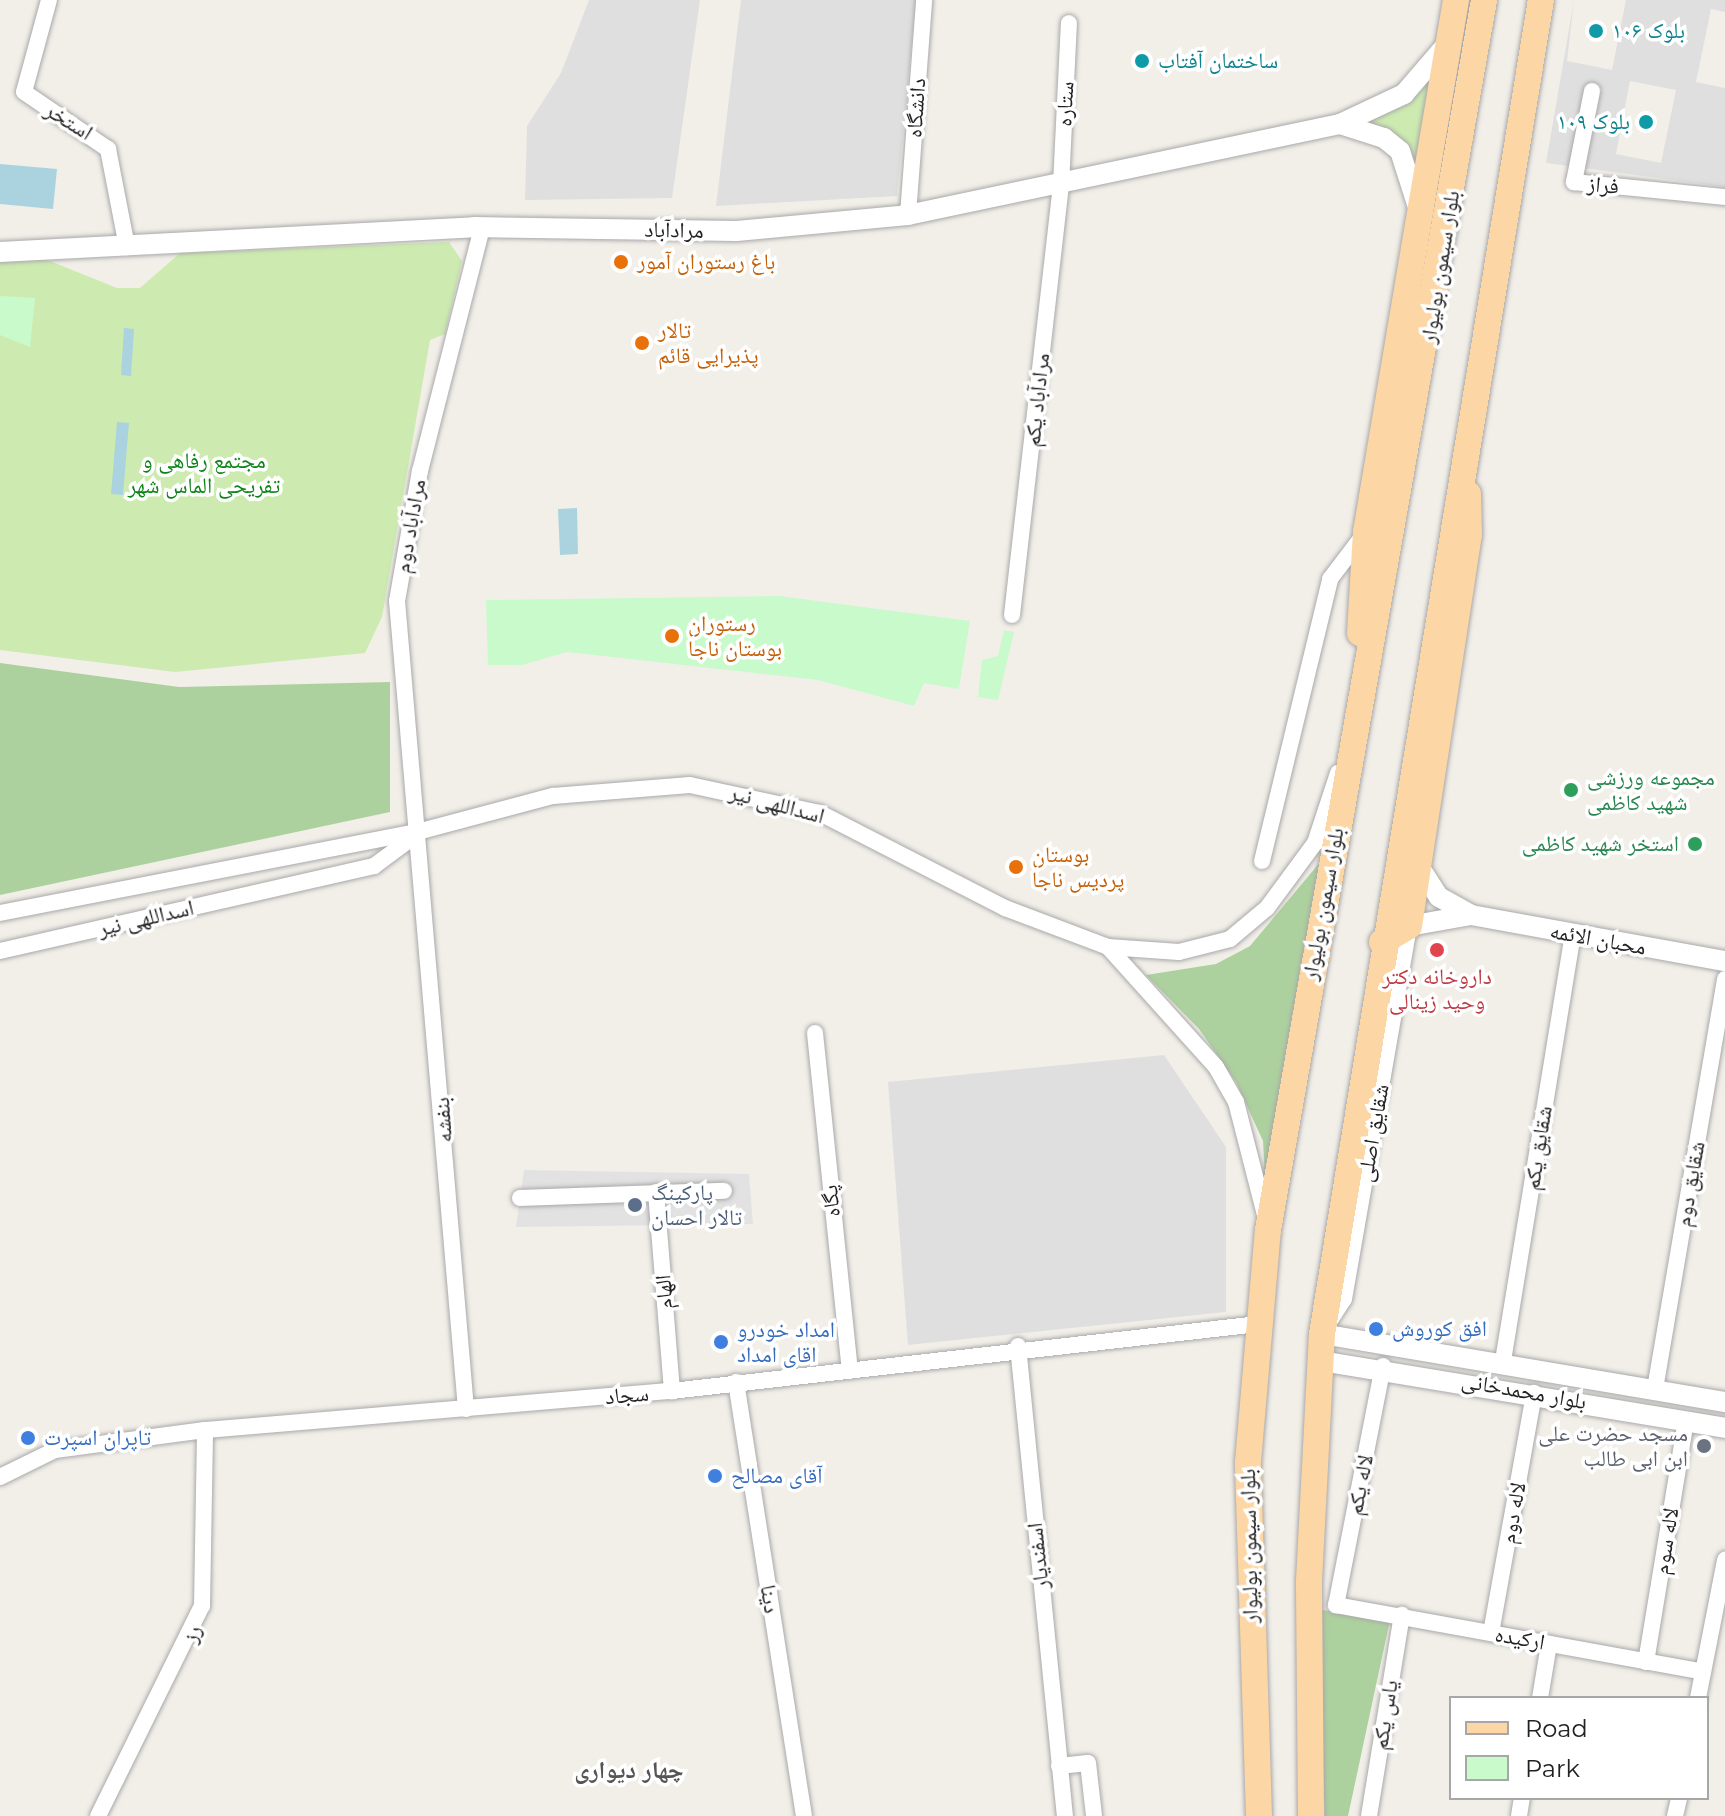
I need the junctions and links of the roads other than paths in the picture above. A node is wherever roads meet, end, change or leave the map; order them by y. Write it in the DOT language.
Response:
graph roads {
  1 [pos="49,0"];
  2 [pos="924,0"];
  3 [pos="1456,0"];
  4 [pos="1484,0"];
  5 [pos="1541,0"];
  6 [pos="1069,23"];
  7 [pos="1451,40"];
  8 [pos="1592,91"];
  9 [pos="1340,124"];
  10 [pos="1061,185"];
  11 [pos="1725,197"];
  12 [pos="908,215"];
  13 [pos="1421,222"];
  14 [pos="482,228"];
  15 [pos="127,247"];
  16 [pos="0,252"];
  17 [pos="1466,429"];
  18 [pos="1366,532"];
  19 [pos="1012,615"];
  20 [pos="1354,721"];
  21 [pos="421,831"];
  22 [pos="1262,861"];
  23 [pos="1418,865"];
  24 [pos="0,913"];
  25 [pos="1471,915"];
  26 [pos="1409,926"];
  27 [pos="1573,935"];
  28 [pos="1382,942"];
  29 [pos="1108,947"];
  30 [pos="0,951"];
  31 [pos="1725,961"];
  32 [pos="1725,979"];
  33 [pos="815,1033"];
  34 [pos="724,1191"];
  35 [pos="656,1192"];
  36 [pos="520,1198"];
  37 [pos="1268,1230"];
  38 [pos="1258,1324"];
  39 [pos="1322,1334"];
  40 [pos="1018,1346"];
  41 [pos="1321,1361"];
  42 [pos="1503,1361"];
  43 [pos="1383,1366"];
  44 [pos="850,1369"];
  45 [pos="736,1382"];
  46 [pos="1655,1389"];
  47 [pos="672,1391"];
  48 [pos="1534,1393"];
  49 [pos="1725,1402"];
  50 [pos="466,1409"];
  51 [pos="1686,1420"];
  52 [pos="1725,1428"];
  53 [pos="205,1430"];
  54 [pos="0,1477"];
  55 [pos="1725,1560"];
  56 [pos="1336,1605"];
  57 [pos="1402,1615"];
  58 [pos="1491,1633"];
  59 [pos="1549,1644"];
  60 [pos="1646,1662"];
  61 [pos="1703,1672"];
  62 [pos="1540,1696"];
  63 [pos="1698,1696"];
  64 [pos="1059,1766"];
  65 [pos="98,1816"];
  66 [pos="804,1816"];
  67 [pos="1065,1816"];
  68 [pos="1094,1816"];
  69 [pos="1259,1816"];
  70 [pos="1311,1816"];
  71 [pos="1369,1816"];
  1 -- 15 [label="street, استخر"];
  2 -- 12 [label="street, دانشگاه"];
  3 -- 7 [label="main road"];
  4 -- 20 [label="main road, بلوار سیمون بولیوار"];
  5 -- 17 [label="main road"];
  6 -- 10 [label="street, ستاره"];
  7 -- 9 [label="street, مرادآباد"];
  7 -- 13 [label="main road"];
  8 -- 11 [label="street, فراز"];
  9 -- 10 [label="street, مرادآباد"];
  9 -- 13 [label="street"];
  10 -- 12 [label="street, مرادآباد"];
  10 -- 19 [label="street, مرادآباد یکم"];
  12 -- 14 [label="street, مرادآباد"];
  13 -- 18 [label="main road"];
  14 -- 15 [label="street, مرادآباد"];
  14 -- 21 [label="street, مرادآباد دوم"];
  15 -- 16 [label="street, مرادآباد"];
  17 -- 23 [label="main road"];
  17 -- 28 [label="main road"];
  18 -- 20 [label="main road"];
  18 -- 22 [label="street"];
  20 -- 29 [label="street, اسداللهی نیر"];
  20 -- 37 [label="main road, بلوار سیمون بولیوار"];
  21 -- 24 [label="street, اسداللهی نیر"];
  21 -- 29 [label="street, اسداللهی نیر"];
  21 -- 30 [label="street, اسداللهی نیر"];
  21 -- 50 [label="street, بنفشه"];
  23 -- 25 [label="street, محبان الائمه"];
  23 -- 26 [label="main road"];
  25 -- 26 [label="street, محبان الائمه"];
  25 -- 27 [label="street, محبان الائمه"];
  26 -- 28 [label="main road"];
  26 -- 39 [label="street, شقایق اصلی"];
  27 -- 31 [label="street, محبان الائمه"];
  27 -- 42 [label="street, شقایق یکم"];
  28 -- 39 [label="main road"];
  29 -- 37 [label="street, اسداللهی نیر"];
  32 -- 46 [label="street, شقایق دوم"];
  33 -- 44 [label="street, پگاه"];
  34 -- 35 [label="street"];
  35 -- 36 [label="street"];
  35 -- 47 [label="street, الهام"];
  37 -- 38 [label="main road, بلوار سیمون بولیوار"];
  38 -- 40 [label="street, سجاد"];
  38 -- 69 [label="main road, بلوار سیمون بولیوار"];
  39 -- 41 [label="main road"];
  39 -- 42 [label="street, بلوار محمدخانی"];
  40 -- 44 [label="street, سجاد"];
  40 -- 64 [label="street, اسفندیار"];
  41 -- 43 [label="street, بلوار محمدخانی"];
  41 -- 70 [label="main road"];
  42 -- 46 [label="street, بلوار محمدخانی"];
  43 -- 48 [label="street, بلوار محمدخانی"];
  43 -- 56 [label="street, لاله یکم"];
  44 -- 45 [label="street, سجاد"];
  45 -- 47 [label="street, سجاد"];
  45 -- 66 [label="street, دینا"];
  46 -- 49 [label="street, بلوار محمدخانی"];
  47 -- 50 [label="street, سجاد"];
  48 -- 51 [label="street, بلوار محمدخانی"];
  48 -- 58 [label="street, لاله دوم"];
  50 -- 53 [label="street, سجاد"];
  51 -- 52 [label="street, بلوار محمدخانی"];
  51 -- 60 [label="street, لاله سوم"];
  53 -- 54 [label="street, سجاد"];
  53 -- 65 [label="street, رز"];
  55 -- 61 [label="street"];
  56 -- 57 [label="street, ارکیده"];
  57 -- 58 [label="street, ارکیده"];
  57 -- 71 [label="street, یاس یکم"];
  58 -- 59 [label="street, ارکیده"];
  59 -- 60 [label="street, ارکیده"];
  59 -- 62 [label="street"];
  60 -- 61 [label="street, ارکیده"];
  61 -- 63 [label="street"];
  64 -- 67 [label="street, اسفندیار"];
  64 -- 68 [label="street"];
}
